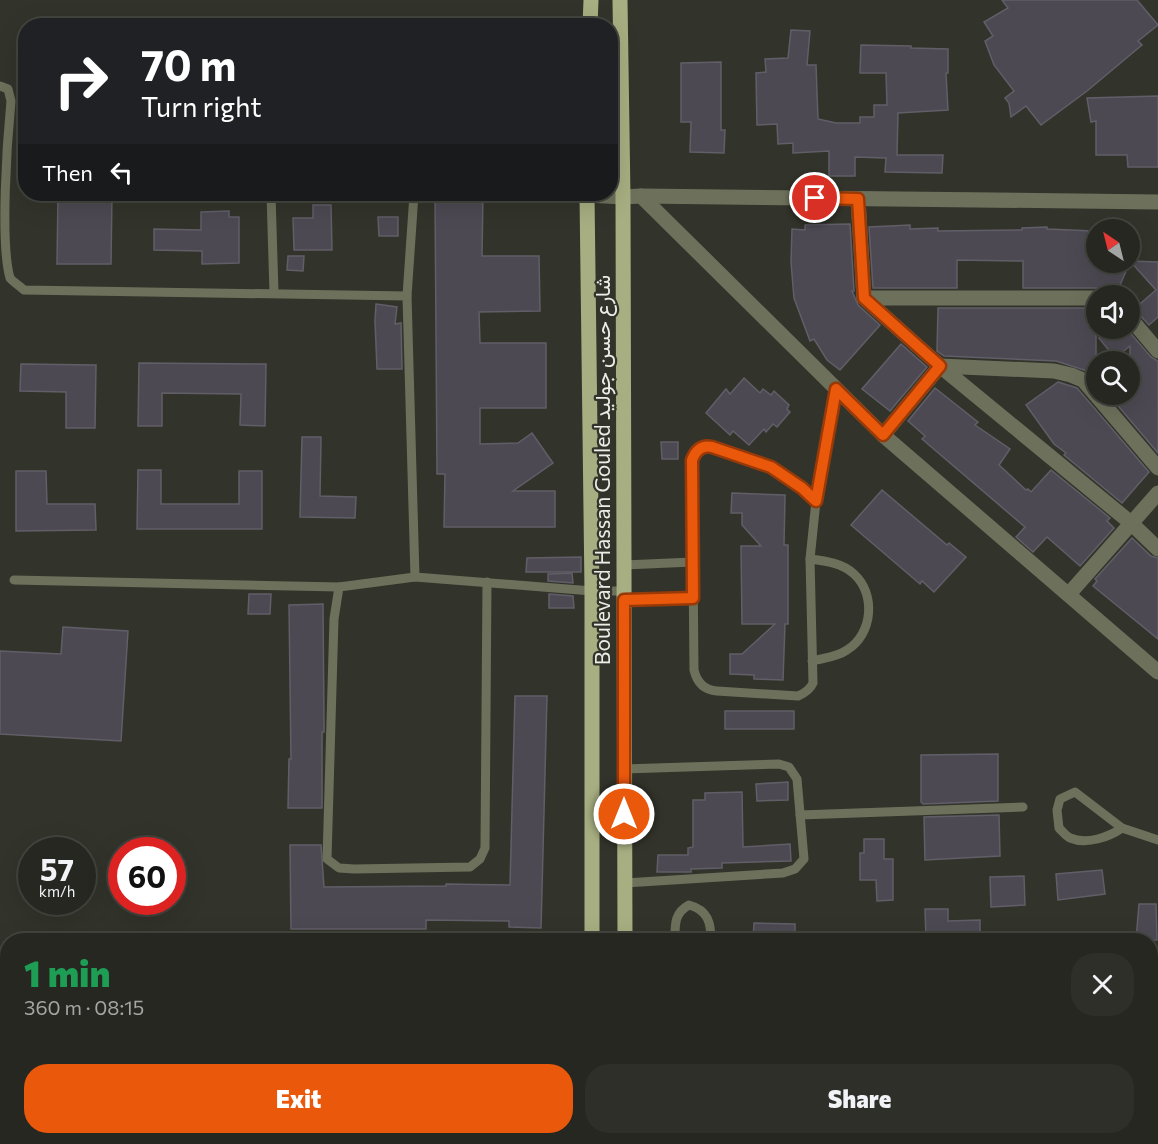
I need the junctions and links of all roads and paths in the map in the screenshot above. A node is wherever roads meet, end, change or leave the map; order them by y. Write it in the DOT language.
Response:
graph roads {
  1 [pos="591,0"];
  2 [pos="620,0"];
  3 [pos="590,18"];
  4 [pos="0,86"];
  5 [pos="640,196"];
  6 [pos="618,197"];
  7 [pos="623,197"];
  8 [pos="858,199"];
  9 [pos="271,201"];
  10 [pos="414,201"];
  11 [pos="587,201"];
  12 [pos="1158,202"];
  13 [pos="0,212"];
  14 [pos="274,292"];
  15 [pos="407,296"];
  16 [pos="864,298"];
  17 [pos="1086,298"];
  18 [pos="1140,330"];
  19 [pos="1158,351"];
  20 [pos="940,366"];
  21 [pos="836,389"];
  22 [pos="883,435"];
  23 [pos="1158,468"];
  24 [pos="1158,493"];
  25 [pos="816,501"];
  26 [pos="1131,523"];
  27 [pos="1158,549"];
  28 [pos="810,559"];
  29 [pos="693,562"];
  30 [pos="624,565"];
  31 [pos="415,577"];
  32 [pos="14,580"];
  33 [pos="487,582"];
  34 [pos="339,587"];
  35 [pos="592,591"];
  36 [pos="1069,594"];
  37 [pos="624,595"];
  38 [pos="693,598"];
  39 [pos="812,661"];
  40 [pos="1158,672"];
  41 [pos="624,769"];
  42 [pos="1023,807"];
  43 [pos="800,815"];
  44 [pos="1122,828"];
  45 [pos="1158,840"];
  46 [pos="625,883"];
  47 [pos="592,933"];
  48 [pos="625,933"];
  49 [pos="676,933"];
  50 [pos="710,933"];
  1 -- 3 [label="main road"];
  2 -- 7 [label="main road, Boulevard Hassan Gouled شارع حسن جوليد"];
  4 -- 13 [label="lane"];
  5 -- 7 [label="street"];
  5 -- 8 [label="street"];
  5 -- 21 [label="street"];
  6 -- 7 [label="street"];
  7 -- 30 [label="main road, Boulevard Hassan Gouled شارع حسن جوليد"];
  8 -- 12 [label="street"];
  8 -- 16 [label="street"];
  9 -- 14 [label="lane"];
  10 -- 15 [label="lane"];
  11 -- 35 [label="main road, Boulevard Hassan Gouled شارع حسن جوليد"];
  13 -- 14 [label="lane"];
  14 -- 15 [label="lane"];
  15 -- 31 [label="lane"];
  16 -- 17 [label="street"];
  16 -- 20 [label="street"];
  18 -- 19 [label="street"];
  20 -- 22 [label="street"];
  20 -- 23 [label="street"];
  20 -- 26 [label="street"];
  21 -- 22 [label="street"];
  21 -- 25 [label="lane"];
  22 -- 36 [label="street"];
  24 -- 26 [label="street"];
  25 -- 28 [label="lane"];
  25 -- 29 [label="lane"];
  26 -- 27 [label="street"];
  26 -- 36 [label="street"];
  28 -- 39 [label="lane"];
  28 -- 39 [label="lane"];
  29 -- 30 [label="lane"];
  29 -- 38 [label="lane"];
  30 -- 37 [label="main road, Boulevard Hassan Gouled شارع حسن جوليد"];
  31 -- 33 [label="lane"];
  31 -- 34 [label="lane"];
  32 -- 34 [label="lane"];
  33 -- 34 [label="lane"];
  33 -- 35 [label="lane"];
  35 -- 37 [label="lane"];
  35 -- 47 [label="main road, Boulevard Hassan Gouled شارع حسن جوليد"];
  36 -- 40 [label="street"];
  37 -- 38 [label="lane"];
  37 -- 41 [label="main road, Boulevard Hassan Gouled شارع حسن جوليد"];
  38 -- 39 [label="lane"];
  41 -- 43 [label="lane"];
  41 -- 46 [label="main road, Boulevard Hassan Gouled شارع حسن جوليد"];
  42 -- 43 [label="lane"];
  43 -- 46 [label="lane"];
  44 -- 44 [label="lane"];
  44 -- 45 [label="lane"];
  46 -- 48 [label="main road, Boulevard Hassan Gouled شارع حسن جوليد"];
  49 -- 50 [label="lane"];
}
